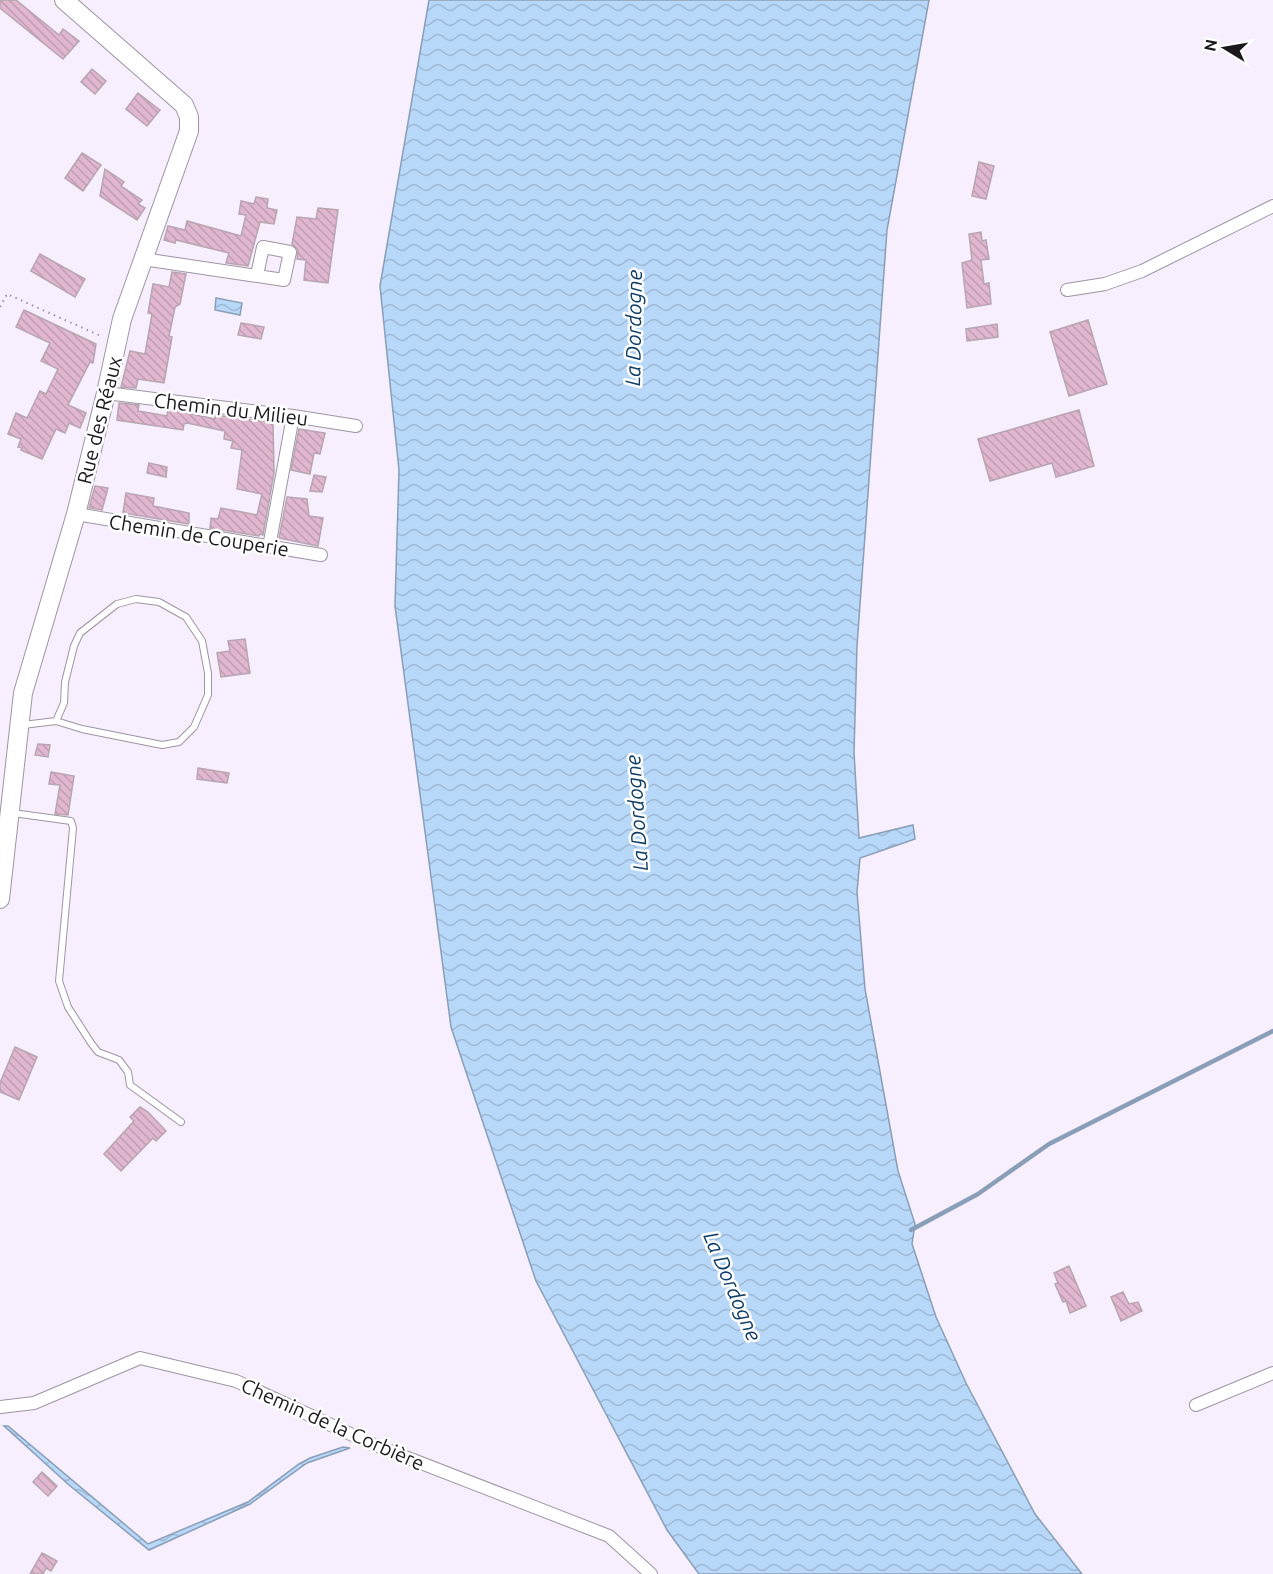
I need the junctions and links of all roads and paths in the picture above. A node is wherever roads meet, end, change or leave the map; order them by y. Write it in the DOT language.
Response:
graph roads {
  1 [pos="64,0"];
  2 [pos="1273,206"];
  3 [pos="143,259"];
  4 [pos="257,275"];
  5 [pos="1067,291"];
  6 [pos="0,307"];
  7 [pos="117,344"];
  8 [pos="106,393"];
  9 [pos="293,416"];
  10 [pos="356,426"];
  11 [pos="76,514"];
  12 [pos="269,547"];
  13 [pos="321,555"];
  14 [pos="56,721"];
  15 [pos="19,725"];
  16 [pos="9,813"];
  17 [pos="0,899"];
  18 [pos="181,1122"];
  19 [pos="1273,1373"];
  20 [pos="1196,1405"];
  21 [pos="0,1407"];
  22 [pos="651,1574"];
  1 -- 3 [label="street, Rue des Réaux"];
  2 -- 5 [label="street"];
  3 -- 4 [label="street"];
  3 -- 7 [label="street, Rue des Réaux"];
  6 -- 7 [label="path"];
  7 -- 8 [label="street, Rue des Réaux"];
  8 -- 9 [label="street, Chemin du Milieu"];
  8 -- 11 [label="street, Rue des Réaux"];
  9 -- 10 [label="street, Chemin du Milieu"];
  9 -- 12 [label="street"];
  11 -- 12 [label="street, Chemin de Couperie"];
  11 -- 15 [label="street, Rue des Réaux"];
  12 -- 13 [label="street, Chemin de Couperie"];
  14 -- 14 [label="lane"];
  14 -- 15 [label="lane"];
  15 -- 16 [label="street, Rue des Réaux"];
  16 -- 17 [label="street, Rue des Réaux"];
  16 -- 18 [label="lane"];
  19 -- 20 [label="street"];
  21 -- 22 [label="street, Chemin de la Corbière"];
}
